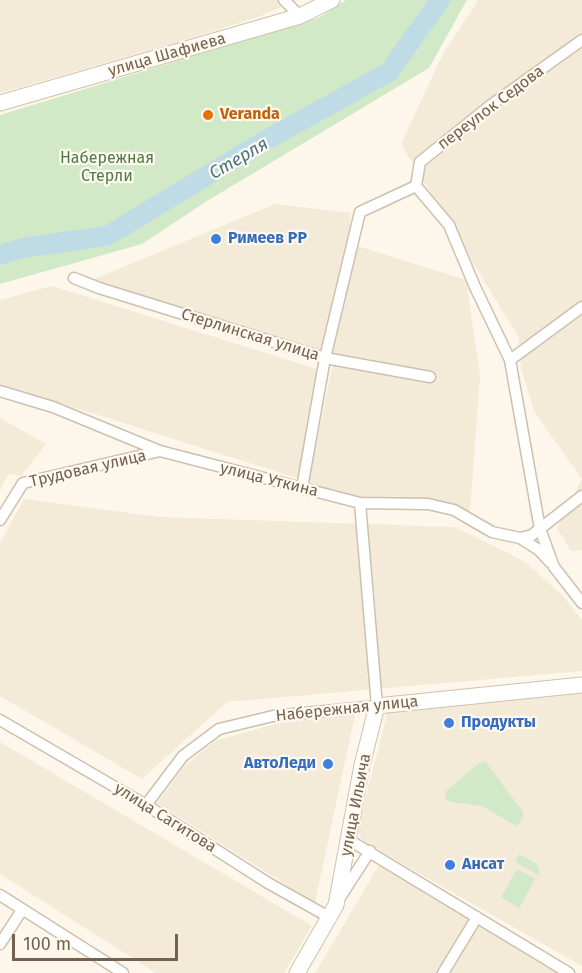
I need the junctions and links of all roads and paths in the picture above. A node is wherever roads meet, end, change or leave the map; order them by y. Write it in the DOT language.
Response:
graph roads {
  1 [pos="284,0"];
  2 [pos="332,0"];
  3 [pos="300,16"];
  4 [pos="582,40"];
  5 [pos="0,103"];
  6 [pos="416,186"];
  7 [pos="74,278"];
  8 [pos="582,307"];
  9 [pos="325,358"];
  10 [pos="510,360"];
  11 [pos="430,377"];
  12 [pos="0,391"];
  13 [pos="160,452"];
  14 [pos="302,488"];
  15 [pos="582,496"];
  16 [pos="360,503"];
  17 [pos="0,520"];
  18 [pos="540,529"];
  19 [pos="520,538"];
  20 [pos="554,567"];
  21 [pos="582,603"];
  22 [pos="582,685"];
  23 [pos="377,706"];
  24 [pos="0,720"];
  25 [pos="146,805"];
  26 [pos="349,840"];
  27 [pos="370,851"];
  28 [pos="0,895"];
  29 [pos="22,910"];
  30 [pos="332,911"];
  31 [pos="477,917"];
  32 [pos="0,944"];
  33 [pos="123,973"];
  34 [pos="297,973"];
  35 [pos="443,973"];
  36 [pos="569,973"];
  1 -- 3 [label="street"];
  2 -- 3 [label="street, улица Шафиева"];
  3 -- 5 [label="street, улица Шафиева"];
  4 -- 6 [label="street, переулок Седова"];
  6 -- 9 [label="street"];
  6 -- 10 [label="street"];
  7 -- 9 [label="street, Стерлинская улица"];
  8 -- 10 [label="street"];
  9 -- 11 [label="street, Стерлинская улица"];
  9 -- 14 [label="street"];
  10 -- 18 [label="street"];
  12 -- 13 [label="street, улица Уткина"];
  13 -- 14 [label="street, улица Уткина"];
  13 -- 17 [label="street, Трудовая улица"];
  14 -- 16 [label="street, улица Уткина"];
  15 -- 18 [label="street"];
  16 -- 19 [label="street, улица Уткина"];
  16 -- 23 [label="street"];
  18 -- 19 [label="street"];
  18 -- 20 [label="street"];
  19 -- 20 [label="street"];
  20 -- 21 [label="street"];
  22 -- 23 [label="street, Набережная улица"];
  23 -- 25 [label="street, Набережная улица"];
  23 -- 26 [label="street, улица Ильича"];
  24 -- 25 [label="street, улица Сагитова"];
  25 -- 30 [label="street, улица Сагитова"];
  26 -- 27 [label="street"];
  26 -- 30 [label="street, улица Ильича"];
  27 -- 30 [label="street, улица Ильича"];
  27 -- 31 [label="street"];
  28 -- 29 [label="street"];
  29 -- 32 [label="street"];
  29 -- 33 [label="street"];
  30 -- 34 [label="street, улица Ильича"];
  31 -- 35 [label="street"];
  31 -- 36 [label="street"];
}
